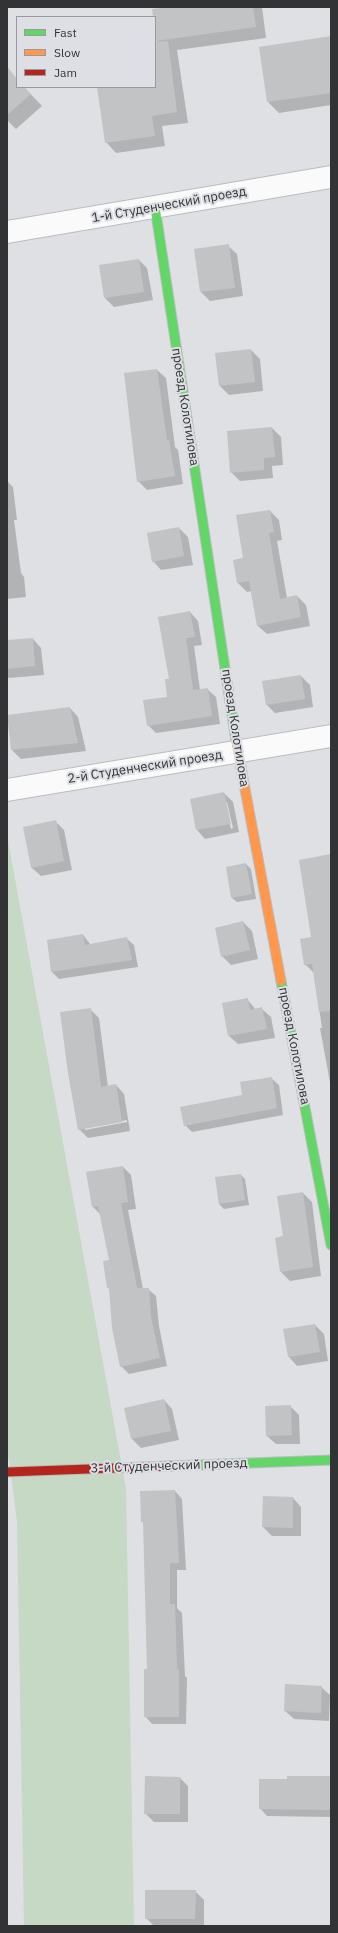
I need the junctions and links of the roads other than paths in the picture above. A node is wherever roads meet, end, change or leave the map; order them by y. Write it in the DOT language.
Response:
graph roads {
  1 [pos="331,177"];
  2 [pos="154,207"];
  3 [pos="7,232"];
  4 [pos="331,736"];
  5 [pos="238,752"];
  6 [pos="7,790"];
  7 [pos="331,1245"];
  8 [pos="331,1460"];
  9 [pos="7,1472"];
  1 -- 2 [label="street, 1-й Студенческий проезд"];
  2 -- 3 [label="street, 1-й Студенческий проезд"];
  2 -- 5 [label="street, проезд Колотилова"];
  4 -- 5 [label="street, 2-й Студенческий проезд"];
  5 -- 6 [label="street, 2-й Студенческий проезд"];
  5 -- 7 [label="street, проезд Колотилова"];
  8 -- 9 [label="street, 3-й Студенческий проезд"];
}
